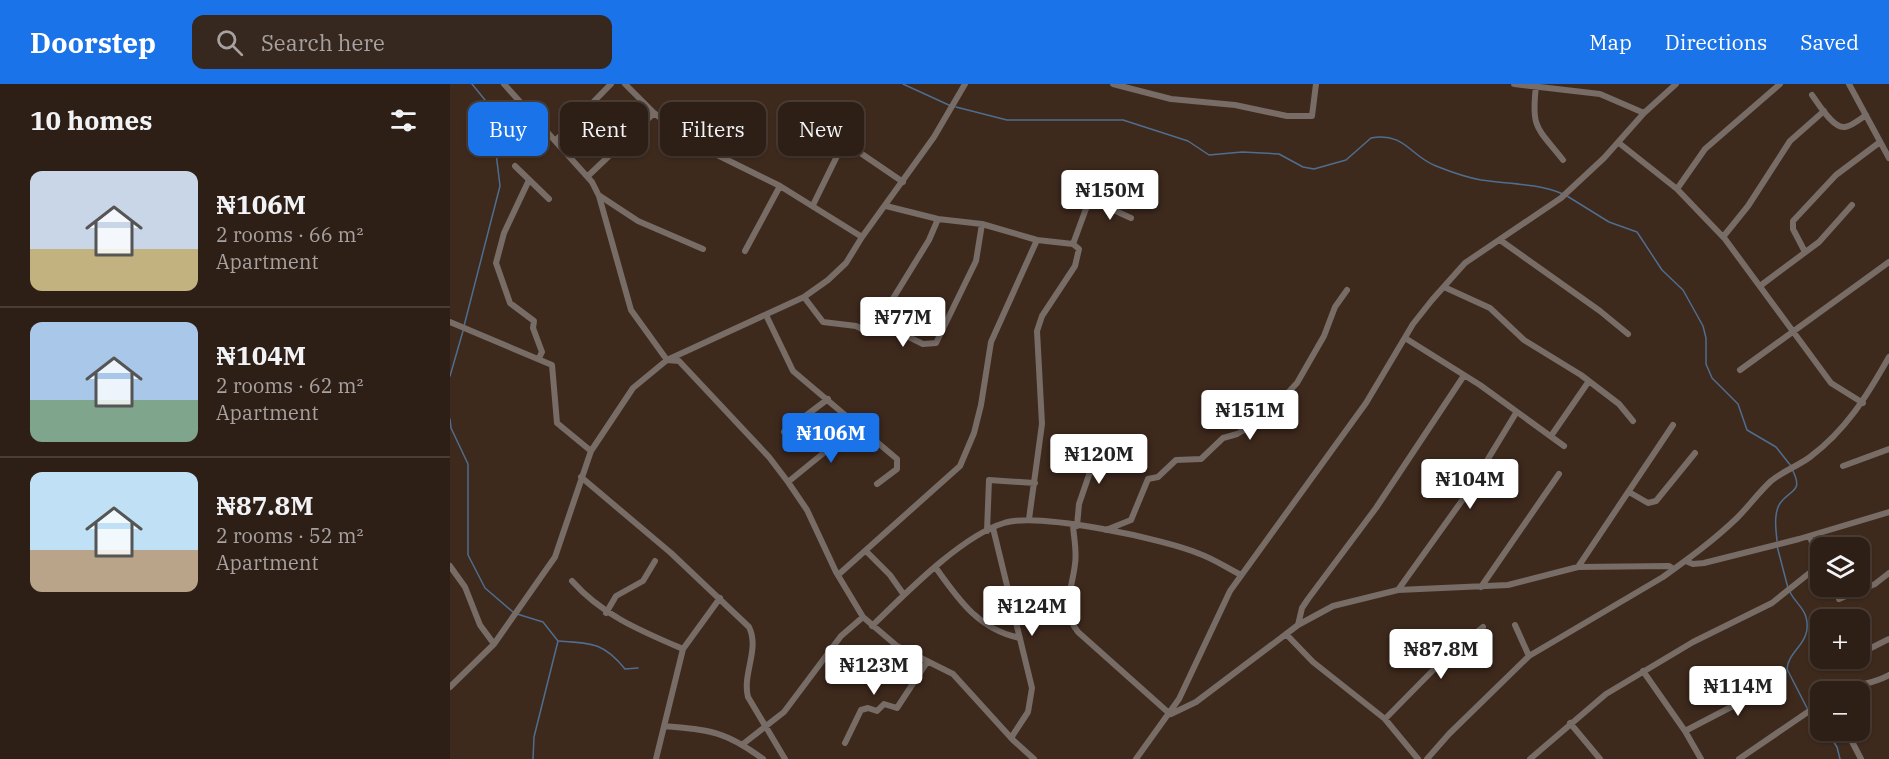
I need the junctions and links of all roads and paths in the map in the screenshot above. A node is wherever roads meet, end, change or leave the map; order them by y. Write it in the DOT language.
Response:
graph roads {
  1 [pos="504,84"];
  2 [pos="611,84"];
  3 [pos="625,84"];
  4 [pos="965,84"];
  5 [pos="1113,84"];
  6 [pos="1316,84"];
  7 [pos="1514,84"];
  8 [pos="1676,84"];
  9 [pos="1780,84"];
  10 [pos="1849,84"];
  11 [pos="1536,86"];
  12 [pos="1812,95"];
  13 [pos="1824,111"];
  14 [pos="654,113"];
  15 [pos="1644,113"];
  16 [pos="1866,115"];
  17 [pos="556,140"];
  18 [pos="1880,142"];
  19 [pos="1619,143"];
  20 [pos="1889,158"];
  21 [pos="1563,160"];
  22 [pos="514,166"];
  23 [pos="588,176"];
  24 [pos="529,180"];
  25 [pos="903,182"];
  26 [pos="780,186"];
  27 [pos="1677,189"];
  28 [pos="599,196"];
  29 [pos="549,199"];
  30 [pos="813,205"];
  31 [pos="1852,205"];
  32 [pos="886,206"];
  33 [pos="1131,218"];
  34 [pos="938,219"];
  35 [pos="982,224"];
  36 [pos="862,237"];
  37 [pos="1723,237"];
  38 [pos="1037,240"];
  39 [pos="1500,240"];
  40 [pos="1073,244"];
  41 [pos="703,249"];
  42 [pos="746,251"];
  43 [pos="1805,252"];
  44 [pos="1889,262"];
  45 [pos="1760,286"];
  46 [pos="1444,287"];
  47 [pos="1347,290"];
  48 [pos="804,297"];
  49 [pos="766,315"];
  50 [pos="452,324"];
  51 [pos="882,324"];
  52 [pos="1793,332"];
  53 [pos="1628,334"];
  54 [pos="1405,338"];
  55 [pos="1889,357"];
  56 [pos="539,358"];
  57 [pos="667,360"];
  58 [pos="1740,370"];
  59 [pos="1463,377"];
  60 [pos="1589,381"];
  61 [pos="828,399"];
  62 [pos="1863,403"];
  63 [pos="1516,413"];
  64 [pos="1634,421"];
  65 [pos="858,425"];
  66 [pos="1673,425"];
  67 [pos="784,432"];
  68 [pos="1551,436"];
  69 [pos="1090,444"];
  70 [pos="1564,446"];
  71 [pos="1889,449"];
  72 [pos="591,451"];
  73 [pos="1695,453"];
  74 [pos="1844,466"];
  75 [pos="1559,474"];
  76 [pos="580,477"];
  77 [pos="788,482"];
  78 [pos="1035,483"];
  79 [pos="877,484"];
  80 [pos="1629,492"];
  81 [pos="1889,512"];
  82 [pos="1029,519"];
  83 [pos="1075,526"];
  84 [pos="990,529"];
  85 [pos="1106,530"];
  86 [pos="1810,536"];
  87 [pos="866,551"];
  88 [pos="654,561"];
  89 [pos="1688,562"];
  90 [pos="450,566"];
  91 [pos="1578,567"];
  92 [pos="936,568"];
  93 [pos="1672,568"];
  94 [pos="1889,573"];
  95 [pos="838,575"];
  96 [pos="1241,575"];
  97 [pos="572,581"];
  98 [pos="1481,587"];
  99 [pos="1398,590"];
  100 [pos="904,595"];
  101 [pos="720,598"];
  102 [pos="1839,599"];
  103 [pos="606,613"];
  104 [pos="862,617"];
  105 [pos="1298,625"];
  106 [pos="1515,625"];
  107 [pos="872,626"];
  108 [pos="1484,627"];
  109 [pos="1286,634"];
  110 [pos="1020,638"];
  111 [pos="1889,639"];
  112 [pos="495,644"];
  113 [pos="1870,648"];
  114 [pos="682,649"];
  115 [pos="1529,656"];
  116 [pos="927,662"];
  117 [pos="1643,671"];
  118 [pos="1889,675"];
  119 [pos="1780,681"];
  120 [pos="1870,684"];
  121 [pos="450,687"];
  122 [pos="1810,711"];
  123 [pos="1170,714"];
  124 [pos="1385,719"];
  125 [pos="1570,723"];
  126 [pos="664,726"];
  127 [pos="767,726"];
  128 [pos="1685,731"];
  129 [pos="1011,738"];
  130 [pos="1852,741"];
  131 [pos="845,743"];
  132 [pos="743,744"];
  133 [pos="1415,756"];
  134 [pos="656,759"];
  135 [pos="764,759"];
  136 [pos="785,759"];
  137 [pos="1034,759"];
  138 [pos="1136,759"];
  139 [pos="1406,759"];
  140 [pos="1427,759"];
  141 [pos="1530,759"];
  142 [pos="1600,759"];
  143 [pos="1701,759"];
  144 [pos="1739,759"];
  145 [pos="1861,759"];
  1 -- 17 [label="street"];
  2 -- 17 [label="street"];
  3 -- 14 [label="street"];
  4 -- 25 [label="street"];
  5 -- 6 [label="street"];
  7 -- 11 [label="street"];
  8 -- 15 [label="street"];
  9 -- 27 [label="street"];
  10 -- 16 [label="street"];
  11 -- 15 [label="street"];
  11 -- 21 [label="street"];
  12 -- 13 [label="street"];
  13 -- 16 [label="street"];
  13 -- 37 [label="street"];
  14 -- 23 [label="street"];
  14 -- 26 [label="street"];
  15 -- 19 [label="street"];
  16 -- 18 [label="street"];
  17 -- 23 [label="street"];
  18 -- 20 [label="street"];
  18 -- 43 [label="street"];
  19 -- 27 [label="street"];
  19 -- 39 [label="street"];
  22 -- 24 [label="street"];
  23 -- 28 [label="street"];
  24 -- 29 [label="street"];
  24 -- 56 [label="street"];
  25 -- 30 [label="street"];
  25 -- 32 [label="street"];
  26 -- 30 [label="street"];
  26 -- 42 [label="street"];
  27 -- 37 [label="street"];
  28 -- 41 [label="street"];
  28 -- 57 [label="street"];
  30 -- 36 [label="street"];
  31 -- 43 [label="street"];
  32 -- 34 [label="street"];
  32 -- 36 [label="street"];
  33 -- 40 [label="street"];
  34 -- 35 [label="street"];
  34 -- 51 [label="street"];
  35 -- 38 [label="street"];
  35 -- 51 [label="street"];
  36 -- 48 [label="street"];
  37 -- 45 [label="street"];
  38 -- 40 [label="street"];
  38 -- 87 [label="street"];
  39 -- 46 [label="street"];
  39 -- 53 [label="street"];
  40 -- 78 [label="street"];
  43 -- 45 [label="street"];
  44 -- 52 [label="street"];
  45 -- 52 [label="street"];
  46 -- 54 [label="street"];
  46 -- 60 [label="street"];
  47 -- 85 [label="street"];
  48 -- 49 [label="street"];
  48 -- 51 [label="street"];
  49 -- 57 [label="street"];
  49 -- 61 [label="street"];
  50 -- 56 [label="street"];
  52 -- 58 [label="street"];
  52 -- 62 [label="street"];
  54 -- 59 [label="street"];
  54 -- 96 [label="street"];
  55 -- 62 [label="street"];
  56 -- 72 [label="street"];
  57 -- 72 [label="street"];
  57 -- 77 [label="street"];
  59 -- 63 [label="street"];
  59 -- 105 [label="street"];
  60 -- 64 [label="street"];
  60 -- 68 [label="street"];
  61 -- 65 [label="street"];
  61 -- 67 [label="street"];
  62 -- 89 [label="street"];
  63 -- 68 [label="street"];
  63 -- 99 [label="street"];
  65 -- 77 [label="street"];
  65 -- 79 [label="street"];
  66 -- 80 [label="street"];
  68 -- 70 [label="street"];
  69 -- 83 [label="street"];
  71 -- 74 [label="street"];
  72 -- 76 [label="street"];
  73 -- 80 [label="street"];
  75 -- 98 [label="street"];
  76 -- 101 [label="street"];
  76 -- 112 [label="street"];
  77 -- 95 [label="street"];
  78 -- 82 [label="street"];
  78 -- 84 [label="street"];
  80 -- 91 [label="street"];
  81 -- 86 [label="street"];
  82 -- 83 [label="street"];
  82 -- 84 [label="street"];
  83 -- 85 [label="street"];
  83 -- 123 [label="street"];
  84 -- 92 [label="street"];
  84 -- 110 [label="street"];
  85 -- 96 [label="street"];
  86 -- 89 [label="street"];
  86 -- 117 [label="street"];
  87 -- 95 [label="street"];
  87 -- 100 [label="street"];
  88 -- 103 [label="street"];
  89 -- 93 [label="street"];
  90 -- 112 [label="street"];
  91 -- 93 [label="street"];
  91 -- 98 [label="street"];
  92 -- 100 [label="street"];
  92 -- 110 [label="street"];
  93 -- 115 [label="street"];
  94 -- 102 [label="street"];
  95 -- 104 [label="street"];
  96 -- 123 [label="street"];
  97 -- 103 [label="street"];
  98 -- 99 [label="street"];
  99 -- 105 [label="street"];
  100 -- 107 [label="street"];
  101 -- 114 [label="street"];
  101 -- 127 [label="street"];
  103 -- 114 [label="street"];
  104 -- 107 [label="street"];
  104 -- 127 [label="street"];
  105 -- 109 [label="street"];
  106 -- 115 [label="street"];
  107 -- 116 [label="street"];
  108 -- 124 [label="street"];
  109 -- 123 [label="street"];
  109 -- 124 [label="street"];
  110 -- 129 [label="street"];
  111 -- 113 [label="street"];
  112 -- 121 [label="street"];
  114 -- 126 [label="street"];
  115 -- 140 [label="street"];
  116 -- 129 [label="street"];
  116 -- 131 [label="street"];
  117 -- 125 [label="street"];
  117 -- 128 [label="street"];
  118 -- 120 [label="street"];
  119 -- 128 [label="street"];
  122 -- 144 [label="street"];
  123 -- 138 [label="street"];
  124 -- 133 [label="street"];
  125 -- 141 [label="street"];
  125 -- 142 [label="street"];
  126 -- 132 [label="street"];
  126 -- 134 [label="street"];
  127 -- 132 [label="street"];
  127 -- 136 [label="street"];
  128 -- 143 [label="street"];
  129 -- 137 [label="street"];
  130 -- 145 [label="street"];
  132 -- 135 [label="street"];
  133 -- 139 [label="street"];
}
